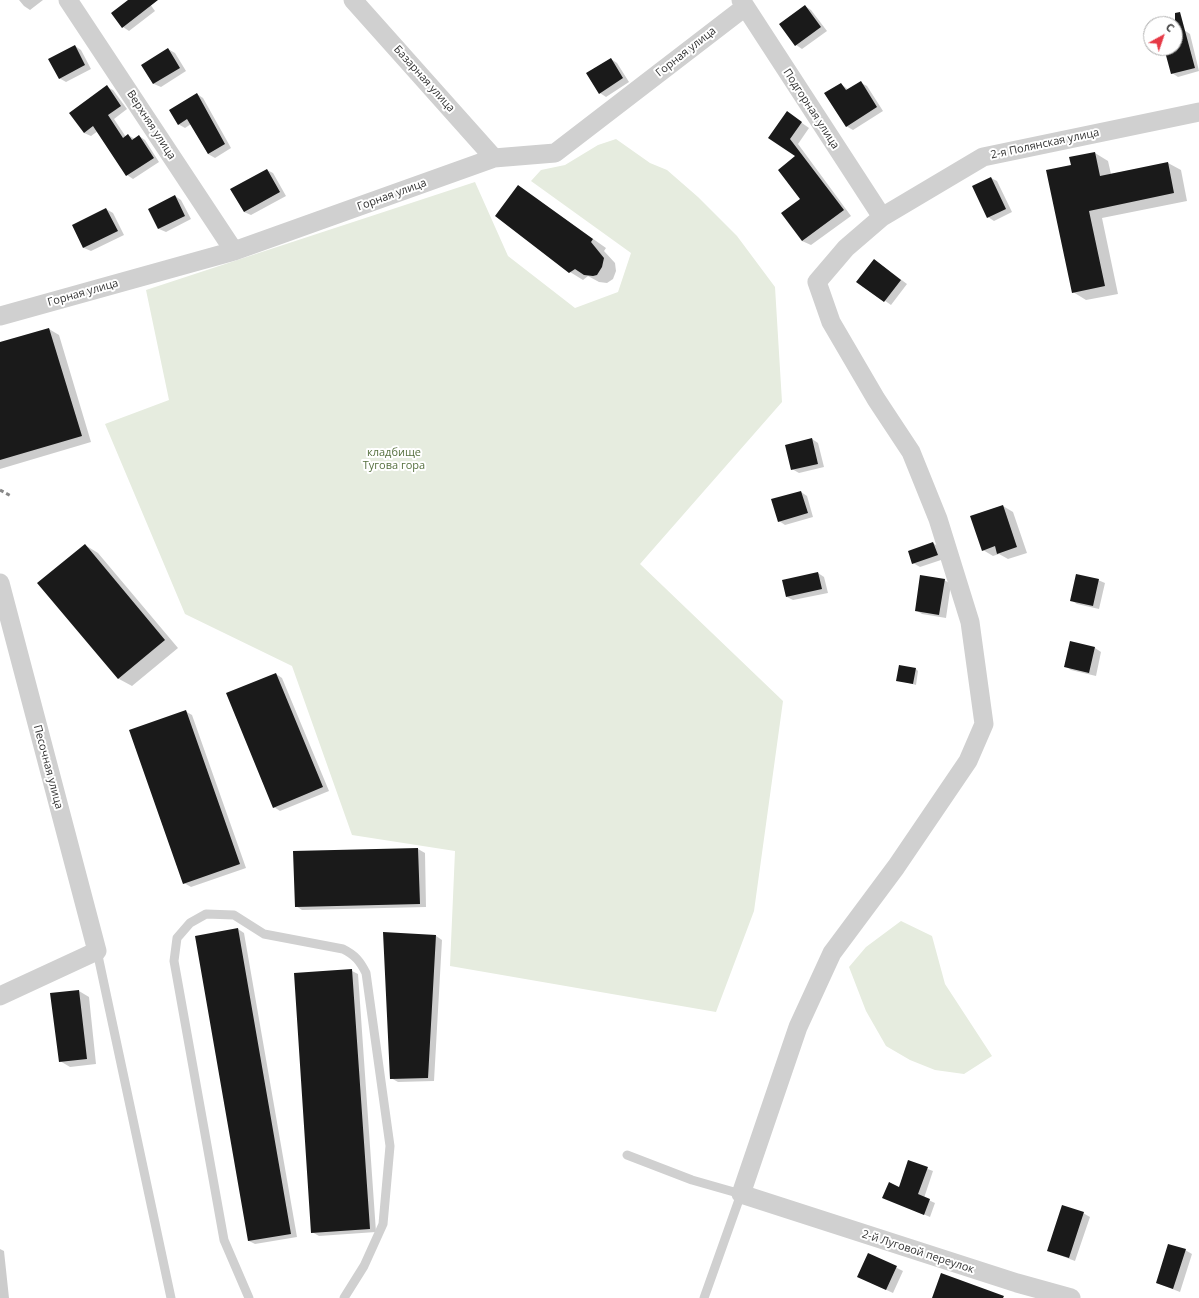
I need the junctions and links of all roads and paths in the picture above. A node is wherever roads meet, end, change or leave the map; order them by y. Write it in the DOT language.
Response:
graph roads {
  1 [pos="68,0"];
  2 [pos="353,0"];
  3 [pos="743,4"];
  4 [pos="1199,112"];
  5 [pos="494,158"];
  6 [pos="882,217"];
  7 [pos="234,251"];
  8 [pos="0,316"];
  9 [pos="0,583"];
  10 [pos="97,951"];
  11 [pos="0,996"];
  12 [pos="627,1155"];
  13 [pos="741,1194"];
  14 [pos="1015,1291"];
  15 [pos="171,1298"];
  16 [pos="249,1298"];
  17 [pos="344,1298"];
  18 [pos="704,1298"];
  19 [pos="1071,1298"];
  1 -- 7 [label="street, Верхняя улица"];
  2 -- 5 [label="street, Базарная улица"];
  3 -- 5 [label="street, Горная улица"];
  3 -- 6 [label="street, Подгорная улица"];
  4 -- 6 [label="street, 2-я Полянская улица"];
  5 -- 7 [label="street, Горная улица"];
  6 -- 13 [label="street, 2-я Полянская улица"];
  7 -- 8 [label="street, Горная улица"];
  9 -- 10 [label="street, Песочная улица"];
  10 -- 11 [label="street"];
  10 -- 15 [label="lane"];
  12 -- 13 [label="lane"];
  13 -- 14 [label="street, 2-й Луговой переулок"];
  13 -- 18 [label="lane"];
  14 -- 19 [label="street, 2-й Луговой переулок"];
  16 -- 17 [label="lane"];
}
